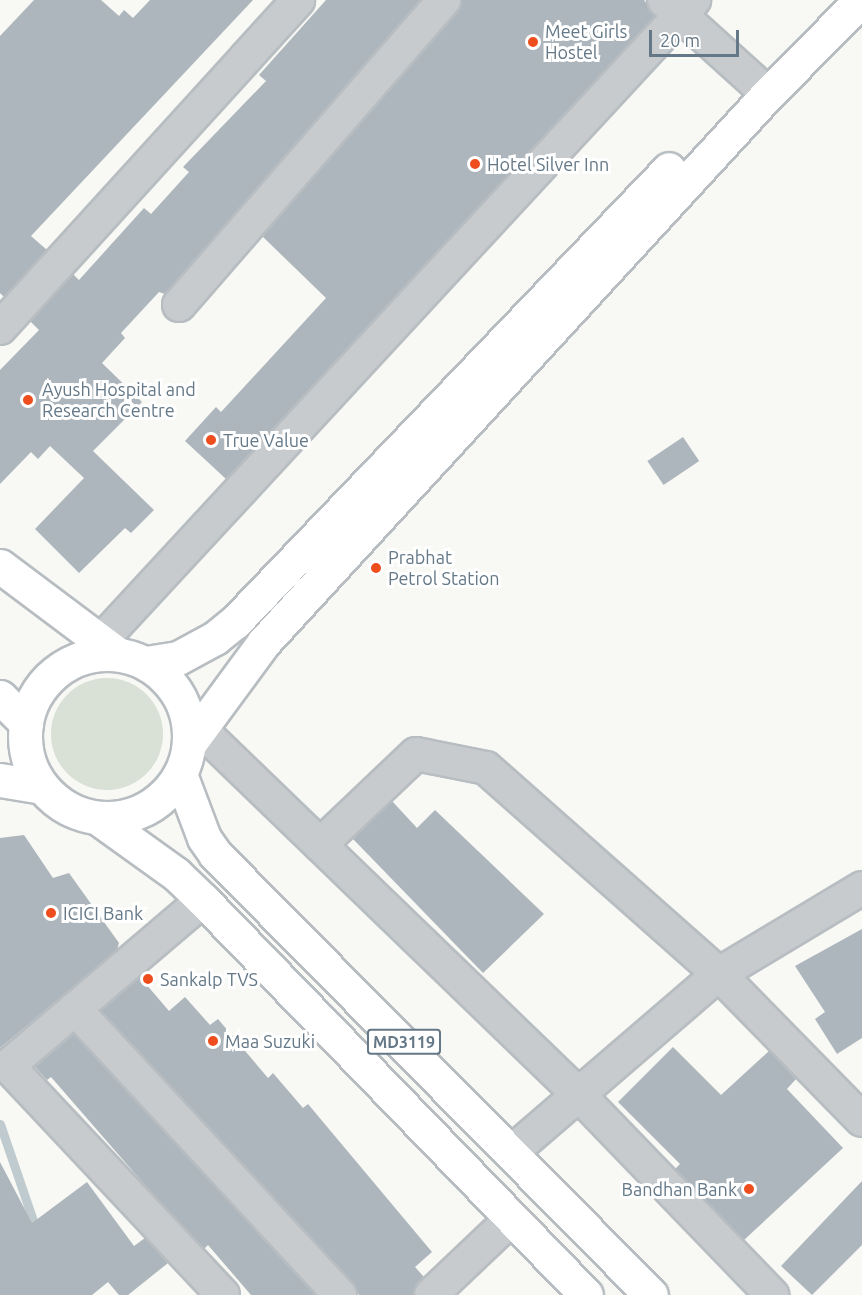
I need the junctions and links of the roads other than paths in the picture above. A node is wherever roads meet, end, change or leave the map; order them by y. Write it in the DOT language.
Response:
graph roads {
  1 [pos="298,0"];
  2 [pos="444,0"];
  3 [pos="680,5"];
  4 [pos="851,10"];
  5 [pos="761,87"];
  6 [pos="179,305"];
  7 [pos="0,328"];
  8 [pos="0,566"];
  9 [pos="121,653"];
  10 [pos="0,697"];
  11 [pos="17,728"];
  12 [pos="194,736"];
  13 [pos="180,774"];
  14 [pos="0,780"];
  15 [pos="42,788"];
  16 [pos="98,818"];
  17 [pos="320,845"];
  18 [pos="862,888"];
  19 [pos="203,900"];
  20 [pos="719,974"];
  21 [pos="75,1009"];
  22 [pos="580,1096"];
  23 [pos="862,1119"];
  24 [pos="513,1151"];
  25 [pos="511,1219"];
  26 [pos="223,1295"];
  27 [pos="340,1295"];
  28 [pos="431,1295"];
  29 [pos="586,1295"];
  30 [pos="651,1295"];
  31 [pos="772,1295"];
  1 -- 7 [label="street"];
  2 -- 6 [label="street"];
  3 -- 5 [label="street"];
  3 -- 9 [label="street"];
  4 -- 5 [label="main road"];
  5 -- 9 [label="main road"];
  5 -- 12 [label="main road"];
  8 -- 9 [label="main road"];
  9 -- 11 [label="main road"];
  9 -- 12 [label="main road"];
  10 -- 11 [label="main road"];
  11 -- 15 [label="main road"];
  12 -- 13 [label="main road"];
  12 -- 17 [label="street"];
  13 -- 16 [label="main road"];
  13 -- 24 [label="main road, MD3119"];
  14 -- 15 [label="main road"];
  15 -- 16 [label="main road"];
  16 -- 19 [label="main road, MD3119"];
  17 -- 20 [label="street"];
  17 -- 22 [label="street"];
  18 -- 20 [label="street"];
  19 -- 21 [label="street"];
  19 -- 25 [label="main road, MD3119"];
  20 -- 22 [label="street"];
  20 -- 23 [label="street"];
  21 -- 26 [label="street"];
  21 -- 27 [label="street"];
  22 -- 24 [label="street"];
  22 -- 31 [label="street"];
  24 -- 30 [label="main road, MD3119"];
  25 -- 28 [label="street"];
  25 -- 29 [label="main road, MD3119"];
}
